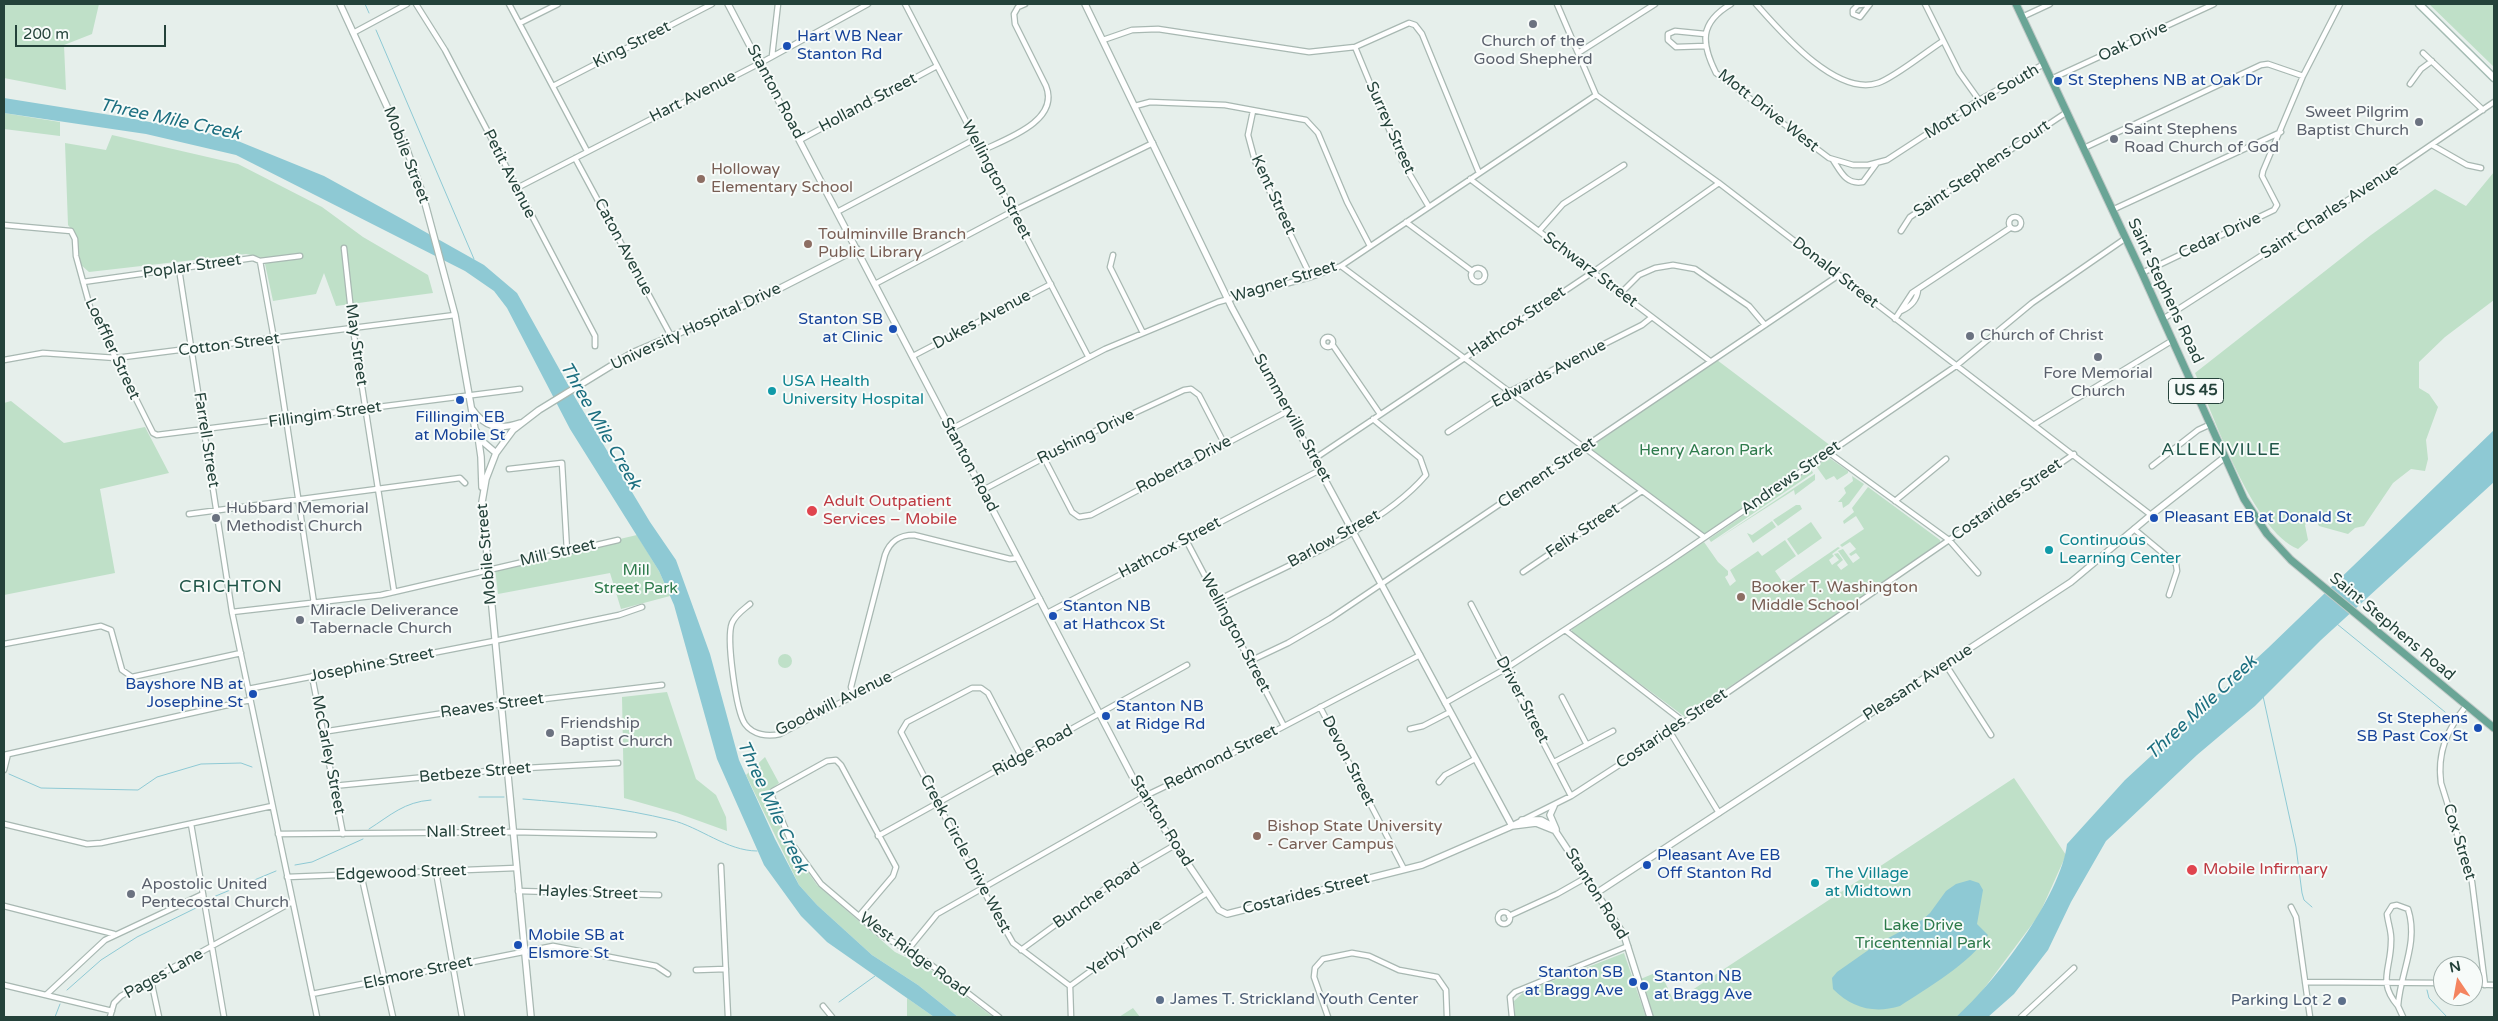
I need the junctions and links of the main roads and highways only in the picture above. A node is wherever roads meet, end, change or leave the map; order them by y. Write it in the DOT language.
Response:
graph roads {
  1 [pos="2016,4"];
  2 [pos="2418,4"];
  3 [pos="2494,78"];
  4 [pos="2494,728"];
  1 -- 4 [label="main road, Saint Stephens Road / US 45"];
  2 -- 3 [label="main road"];
}
